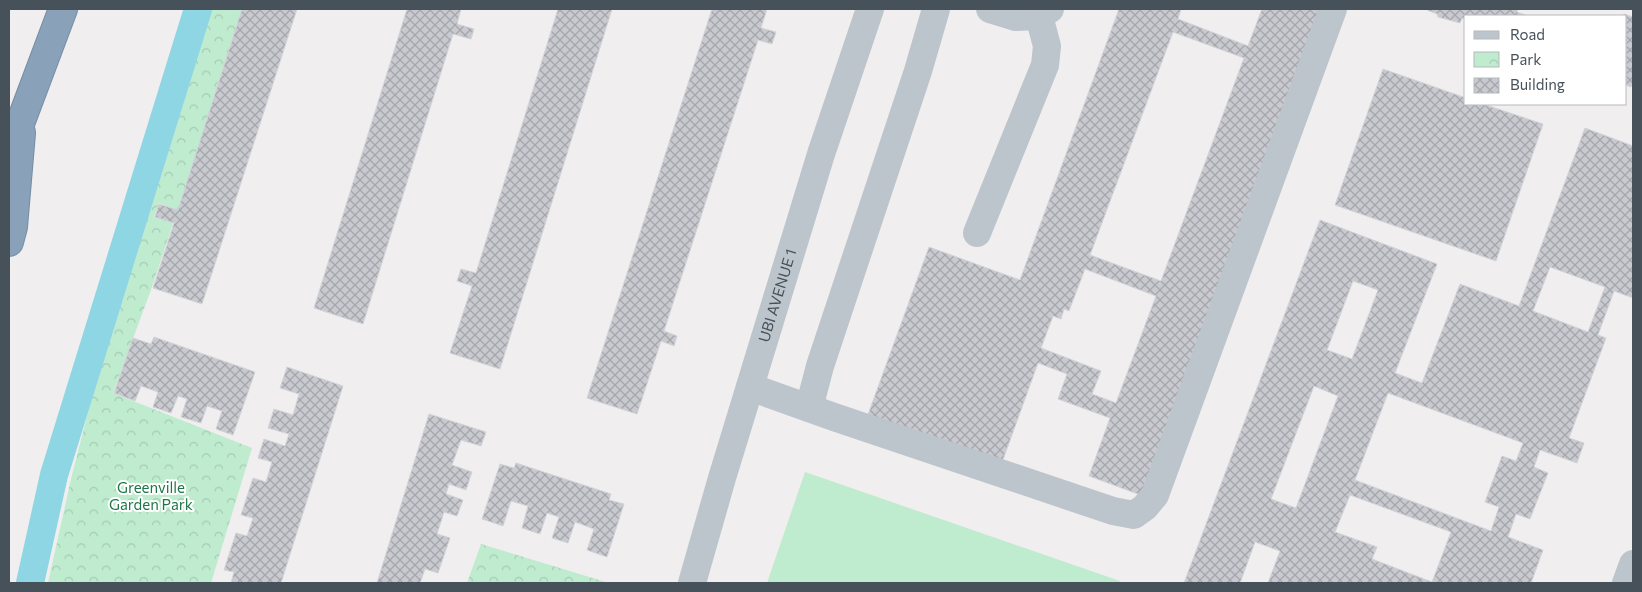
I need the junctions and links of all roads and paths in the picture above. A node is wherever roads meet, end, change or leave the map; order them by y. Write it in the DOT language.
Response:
graph roads {
  1 [pos="63,9"];
  2 [pos="870,9"];
  3 [pos="936,9"];
  4 [pos="990,9"];
  5 [pos="1333,9"];
  6 [pos="1044,13"];
  7 [pos="22,119"];
  8 [pos="9,153"];
  9 [pos="977,233"];
  10 [pos="9,242"];
  11 [pos="750,387"];
  12 [pos="809,408"];
  13 [pos="1633,564"];
  14 [pos="692,583"];
  15 [pos="1626,583"];
  1 -- 7 [label="highway"];
  2 -- 11 [label="street, UBI AVENUE 1"];
  3 -- 12 [label="street"];
  4 -- 6 [label="street"];
  5 -- 12 [label="street"];
  6 -- 9 [label="street"];
  7 -- 8 [label="highway"];
  7 -- 10 [label="highway"];
  11 -- 12 [label="street"];
  11 -- 14 [label="street, UBI AVENUE 1"];
  13 -- 15 [label="street"];
}
